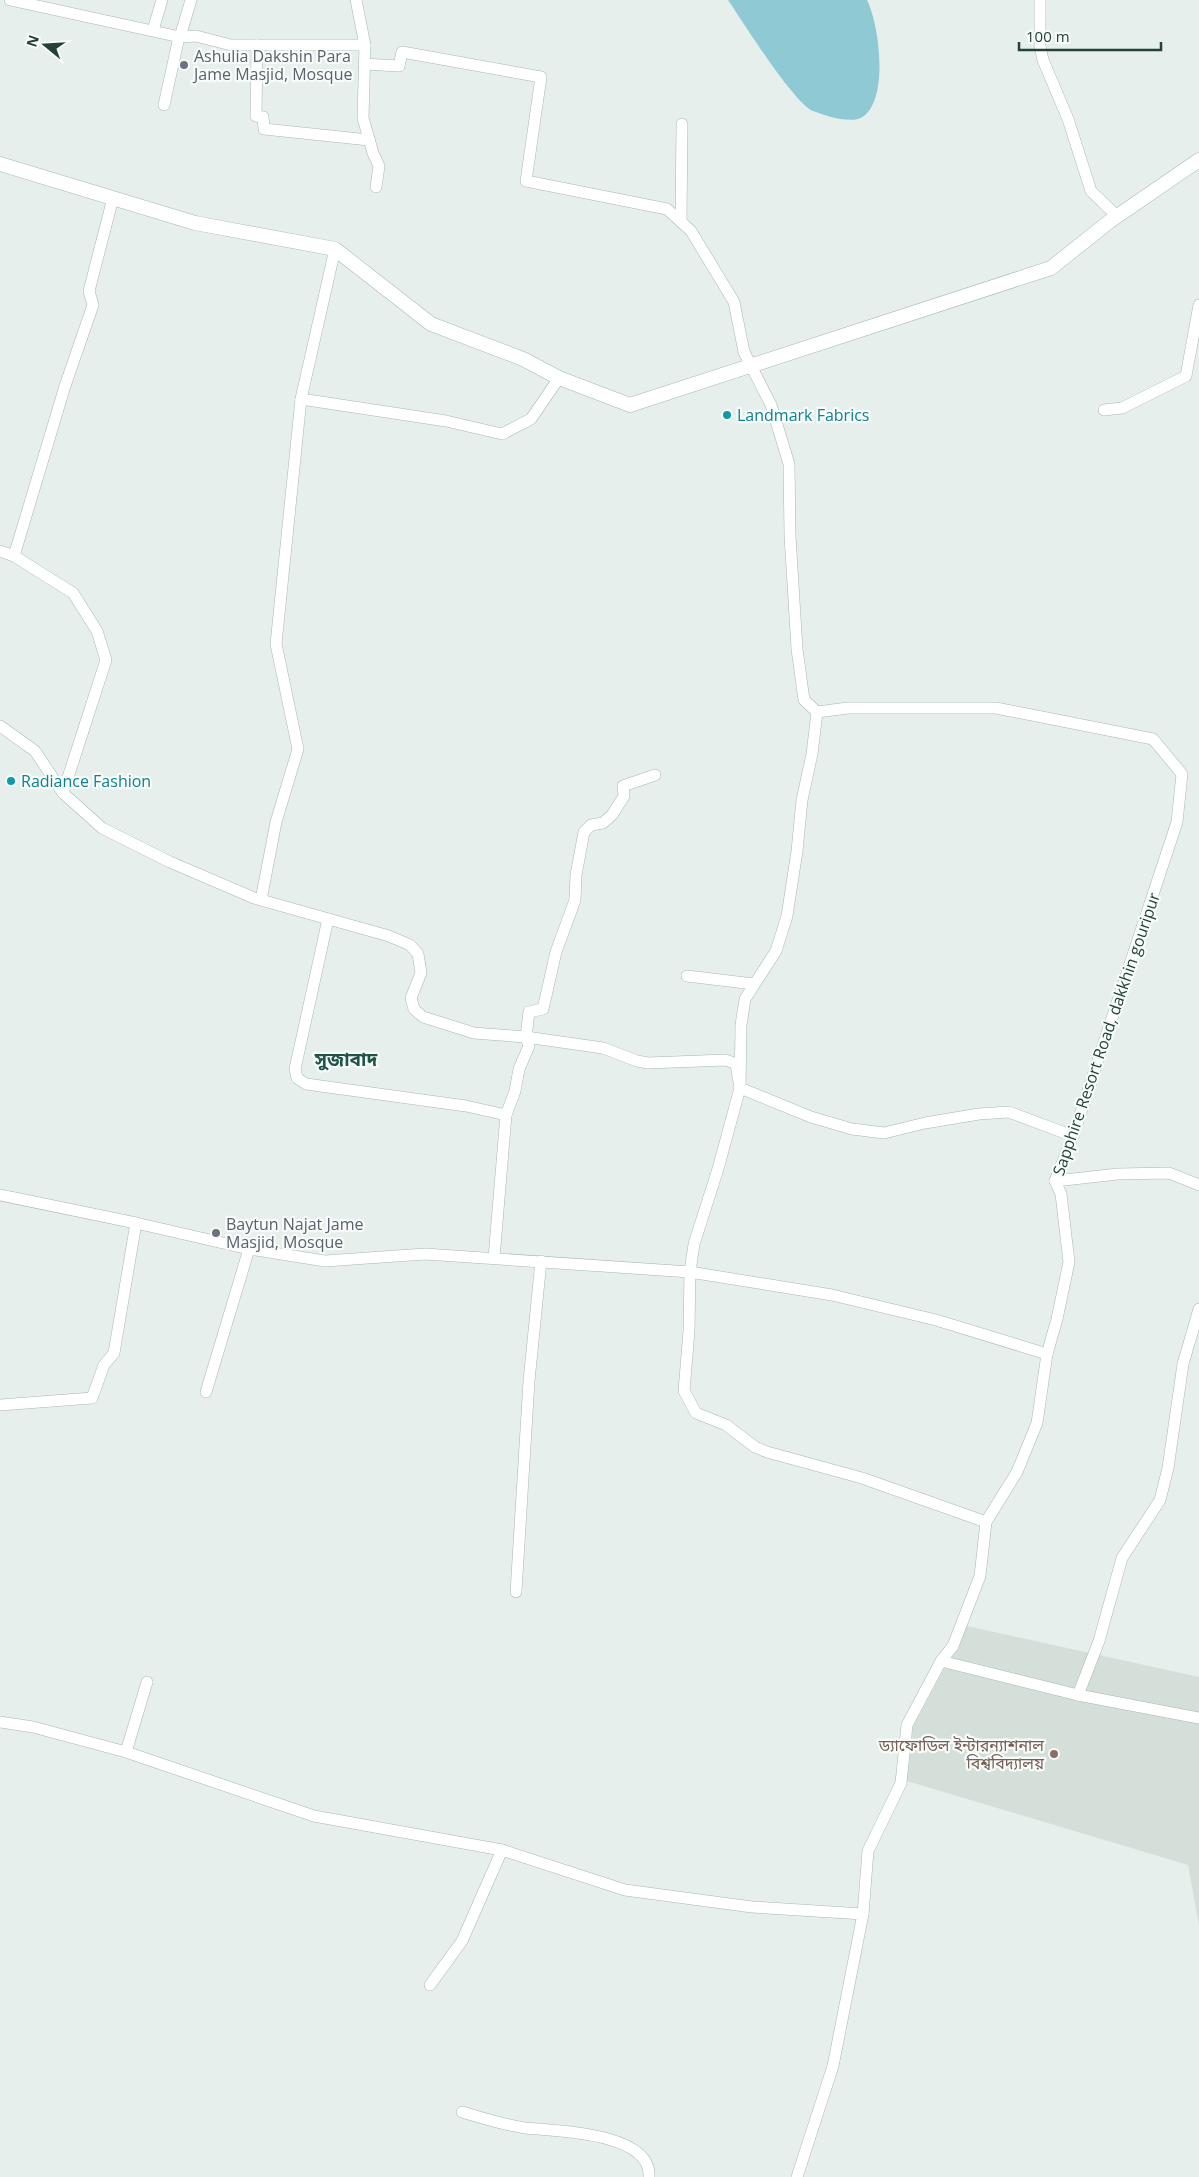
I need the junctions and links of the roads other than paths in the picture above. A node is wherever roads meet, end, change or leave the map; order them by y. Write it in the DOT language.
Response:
graph roads {
  1 [pos="10,0"];
  2 [pos="162,0"];
  3 [pos="191,0"];
  4 [pos="356,0"];
  5 [pos="1040,0"];
  6 [pos="153,30"];
  7 [pos="179,37"];
  8 [pos="365,45"];
  9 [pos="257,46"];
  10 [pos="364,64"];
  11 [pos="164,105"];
  12 [pos="682,124"];
  13 [pos="369,140"];
  14 [pos="1199,160"];
  15 [pos="0,164"];
  16 [pos="376,186"];
  17 [pos="113,198"];
  18 [pos="1117,216"];
  19 [pos="681,222"];
  20 [pos="335,249"];
  21 [pos="1199,305"];
  22 [pos="750,367"];
  23 [pos="559,378"];
  24 [pos="301,399"];
  25 [pos="1104,410"];
  26 [pos="0,551"];
  27 [pos="14,556"];
  28 [pos="817,712"];
  29 [pos="0,726"];
  30 [pos="655,775"];
  31 [pos="63,793"];
  32 [pos="261,900"];
  33 [pos="328,919"];
  34 [pos="687,976"];
  35 [pos="754,984"];
  36 [pos="526,1037"];
  37 [pos="740,1088"];
  38 [pos="506,1115"];
  39 [pos="1073,1136"];
  40 [pos="1055,1181"];
  41 [pos="1199,1185"];
  42 [pos="0,1195"];
  43 [pos="136,1222"];
  44 [pos="249,1249"];
  45 [pos="494,1258"];
  46 [pos="541,1261"];
  47 [pos="690,1272"];
  48 [pos="1199,1309"];
  49 [pos="1047,1354"];
  50 [pos="206,1392"];
  51 [pos="0,1405"];
  52 [pos="986,1522"];
  53 [pos="516,1592"];
  54 [pos="941,1661"];
  55 [pos="147,1682"];
  56 [pos="1078,1695"];
  57 [pos="1199,1718"];
  58 [pos="0,1722"];
  59 [pos="126,1752"];
  60 [pos="502,1850"];
  61 [pos="863,1914"];
  62 [pos="430,1985"];
  63 [pos="462,2112"];
  64 [pos="649,2177"];
  65 [pos="797,2177"];
  1 -- 6 [label="street"];
  2 -- 6 [label="street"];
  3 -- 7 [label="street"];
  4 -- 8 [label="street"];
  5 -- 18 [label="street"];
  6 -- 7 [label="street"];
  7 -- 9 [label="street"];
  7 -- 11 [label="street"];
  8 -- 9 [label="street"];
  8 -- 10 [label="street"];
  9 -- 13 [label="street"];
  10 -- 13 [label="street"];
  10 -- 19 [label="street"];
  12 -- 19 [label="street"];
  13 -- 16 [label="street"];
  14 -- 18 [label="street"];
  15 -- 17 [label="street"];
  17 -- 20 [label="street"];
  17 -- 27 [label="street"];
  18 -- 22 [label="street"];
  19 -- 22 [label="street"];
  20 -- 23 [label="street"];
  20 -- 24 [label="street"];
  21 -- 25 [label="street"];
  22 -- 23 [label="street"];
  22 -- 28 [label="street"];
  23 -- 24 [label="street"];
  24 -- 32 [label="street"];
  26 -- 27 [label="street"];
  27 -- 31 [label="street"];
  28 -- 35 [label="street"];
  28 -- 39 [label="street, Sapphire Resort Road, dakkhin gouripur"];
  29 -- 31 [label="street"];
  30 -- 36 [label="street"];
  31 -- 32 [label="street"];
  32 -- 33 [label="street"];
  33 -- 36 [label="street"];
  33 -- 38 [label="street"];
  34 -- 35 [label="street"];
  35 -- 37 [label="street"];
  36 -- 37 [label="street"];
  36 -- 38 [label="street"];
  37 -- 39 [label="street"];
  37 -- 47 [label="street"];
  38 -- 45 [label="street"];
  39 -- 40 [label="street, Sapphire Resort Road, dakkhin gouripur"];
  40 -- 41 [label="street"];
  40 -- 49 [label="street, Sapphire Resort Road, dakkhin gouripur"];
  42 -- 43 [label="street"];
  43 -- 44 [label="street"];
  43 -- 51 [label="street"];
  44 -- 45 [label="street"];
  44 -- 50 [label="street"];
  45 -- 46 [label="street"];
  46 -- 47 [label="street"];
  46 -- 53 [label="street"];
  47 -- 49 [label="street"];
  47 -- 52 [label="street"];
  48 -- 56 [label="street"];
  49 -- 52 [label="street, Sapphire Resort Road, dakkhin gouripur"];
  52 -- 54 [label="street, Sapphire Resort Road, dakkhin gouripur"];
  54 -- 56 [label="street"];
  54 -- 61 [label="street, Sapphire Resort Road, dakkhin gouripur"];
  55 -- 59 [label="street"];
  56 -- 57 [label="street"];
  58 -- 59 [label="street"];
  59 -- 60 [label="street"];
  60 -- 61 [label="street"];
  60 -- 62 [label="street"];
  61 -- 65 [label="street, Sapphire Resort Road, dakkhin gouripur"];
  63 -- 64 [label="street"];
}
